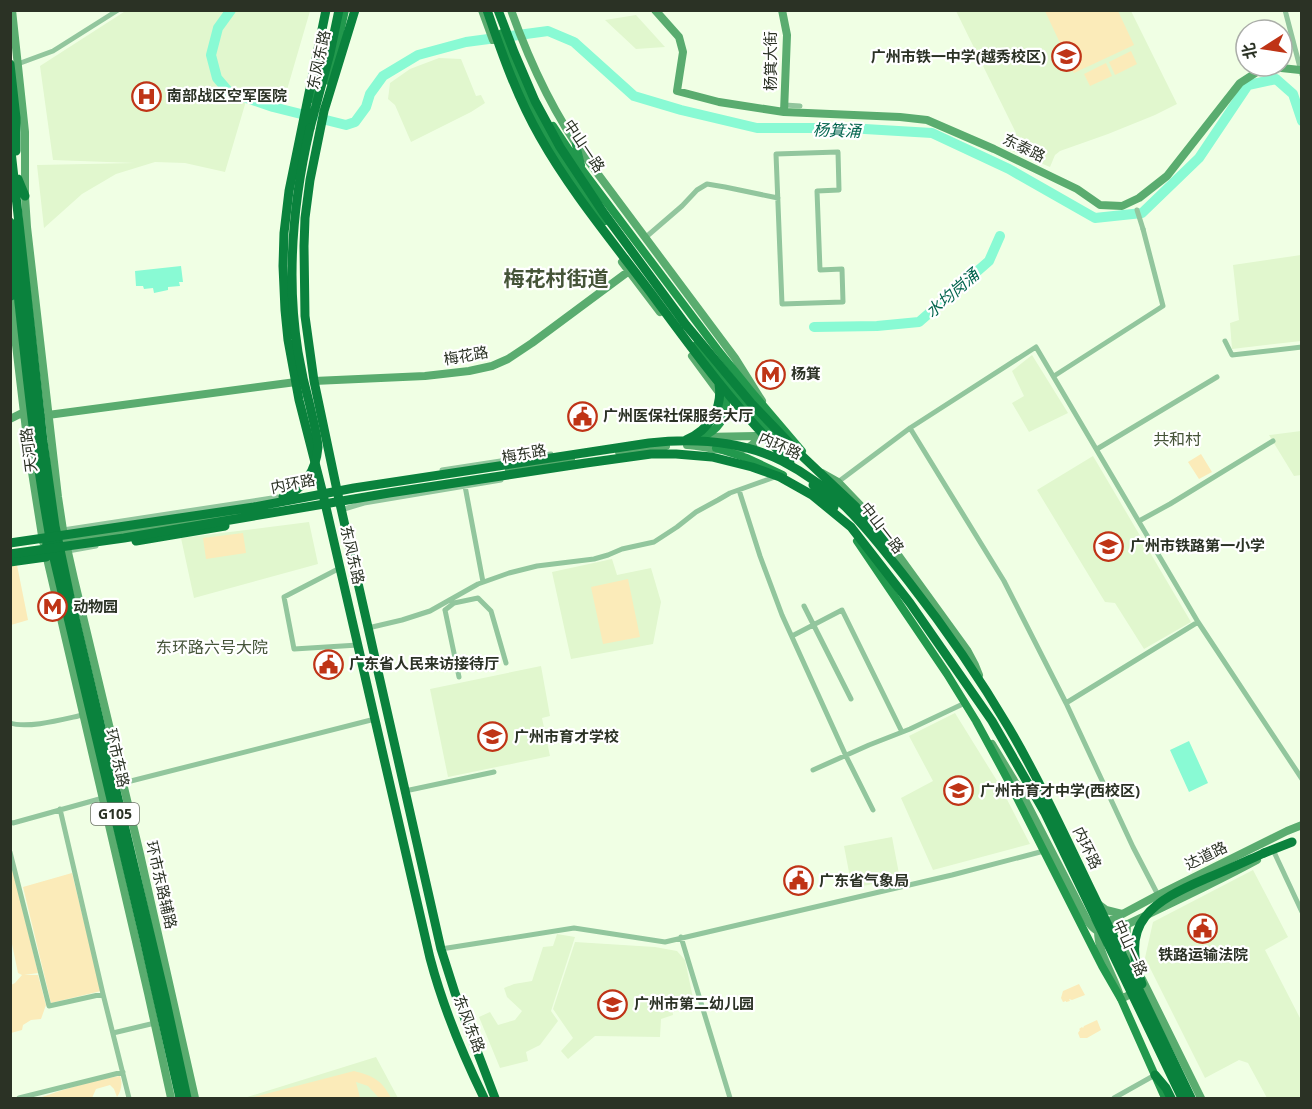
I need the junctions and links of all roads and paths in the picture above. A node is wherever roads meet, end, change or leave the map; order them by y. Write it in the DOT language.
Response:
graph roads {
  1 [pos="12,10"];
  2 [pos="118,10"];
  3 [pos="326,10"];
  4 [pos="338,10"];
  5 [pos="345,10"];
  6 [pos="355,10"];
  7 [pos="482,10"];
  8 [pos="487,10"];
  9 [pos="498,10"];
  10 [pos="511,10"];
  11 [pos="655,10"];
  12 [pos="782,10"];
  13 [pos="1285,10"];
  14 [pos="512,36"];
  15 [pos="13,65"];
  16 [pos="1301,71"];
  17 [pos="800,106"];
  18 [pos="785,109"];
  19 [pos="324,111"];
  20 [pos="305,116"];
  21 [pos="10,142"];
  22 [pos="576,145"];
  23 [pos="552,164"];
  24 [pos="583,171"];
  25 [pos="15,173"];
  26 [pos="569,173"];
  27 [pos="25,196"];
  28 [pos="778,198"];
  29 [pos="1135,200"];
  30 [pos="10,222"];
  31 [pos="629,231"];
  32 [pos="646,237"];
  33 [pos="622,245"];
  34 [pos="630,255"];
  35 [pos="629,271"];
  36 [pos="16,272"];
  37 [pos="643,273"];
  38 [pos="670,285"];
  39 [pos="11,295"];
  40 [pos="686,325"];
  41 [pos="1225,340"];
  42 [pos="1302,347"];
  43 [pos="720,375"];
  44 [pos="1054,376"];
  45 [pos="1217,376"];
  46 [pos="314,381"];
  47 [pos="296,382"];
  48 [pos="29,395"];
  49 [pos="767,410"];
  50 [pos="24,412"];
  51 [pos="725,414"];
  52 [pos="48,415"];
  53 [pos="10,419"];
  54 [pos="910,428"];
  55 [pos="763,433"];
  56 [pos="702,437"];
  57 [pos="1273,441"];
  58 [pos="716,448"];
  59 [pos="1097,449"];
  60 [pos="789,455"];
  61 [pos="586,463"];
  62 [pos="537,470"];
  63 [pos="802,471"];
  64 [pos="819,472"];
  65 [pos="782,474"];
  66 [pos="838,482"];
  67 [pos="465,486"];
  68 [pos="337,490"];
  69 [pos="739,490"];
  70 [pos="389,493"];
  71 [pos="324,496"];
  72 [pos="826,499"];
  73 [pos="846,504"];
  74 [pos="341,510"];
  75 [pos="160,520"];
  76 [pos="1139,521"];
  77 [pos="851,527"];
  78 [pos="48,530"];
  79 [pos="136,541"];
  80 [pos="63,542"];
  81 [pos="10,543"];
  82 [pos="893,547"];
  83 [pos="10,554"];
  84 [pos="46,556"];
  85 [pos="10,562"];
  86 [pos="340,568"];
  87 [pos="902,575"];
  88 [pos="483,582"];
  89 [pos="922,600"];
  90 [pos="444,602"];
  91 [pos="804,606"];
  92 [pos="445,610"];
  93 [pos="1198,622"];
  94 [pos="814,625"];
  95 [pos="368,628"];
  96 [pos="792,636"];
  97 [pos="358,645"];
  98 [pos="506,663"];
  99 [pos="459,677"];
  100 [pos="982,692"];
  101 [pos="851,699"];
  102 [pos="965,703"];
  103 [pos="1066,704"];
  104 [pos="83,715"];
  105 [pos="375,719"];
  106 [pos="976,721"];
  107 [pos="10,723"];
  108 [pos="902,732"];
  109 [pos="846,756"];
  110 [pos="813,770"];
  111 [pos="494,772"];
  112 [pos="1302,779"];
  113 [pos="123,783"];
  114 [pos="405,790"];
  115 [pos="107,798"];
  116 [pos="60,809"];
  117 [pos="873,810"];
  118 [pos="10,822"];
  119 [pos="1302,825"];
  120 [pos="1302,838"];
  121 [pos="1292,842"];
  122 [pos="1044,851"];
  123 [pos="10,852"];
  124 [pos="1269,853"];
  125 [pos="1158,895"];
  126 [pos="1090,896"];
  127 [pos="1302,912"];
  128 [pos="1124,914"];
  129 [pos="1102,920"];
  130 [pos="1089,922"];
  131 [pos="1127,924"];
  132 [pos="1098,931"];
  133 [pos="1108,933"];
  134 [pos="681,937"];
  135 [pos="441,949"];
  136 [pos="1136,992"];
  137 [pos="103,994"];
  138 [pos="1150,995"];
  139 [pos="1120,999"];
  140 [pos="1146,1013"];
  141 [pos="159,1022"];
  142 [pos="113,1033"];
  143 [pos="1170,1035"];
  144 [pos="1160,1040"];
  145 [pos="1168,1051"];
  146 [pos="123,1072"];
  147 [pos="1155,1075"];
  148 [pos="19,1098"];
  149 [pos="129,1098"];
  150 [pos="171,1098"];
  151 [pos="180,1098"];
  152 [pos="187,1098"];
  153 [pos="195,1098"];
  154 [pos="482,1098"];
  155 [pos="497,1098"];
  156 [pos="730,1098"];
  157 [pos="1114,1098"];
  158 [pos="1165,1098"];
  159 [pos="1171,1098"];
  160 [pos="1182,1098"];
  161 [pos="1190,1098"];
  162 [pos="1201,1098"];
  1 -- 15 [label="main road, 环市东路辅路"];
  2 -- 15 [label="street"];
  3 -- 20 [label="highway"];
  4 -- 20 [label="main road, 东风东路"];
  4 -- 75 [label="highway, bridge"];
  5 -- 19 [label="main road, 东风东路"];
  6 -- 19 [label="highway"];
  7 -- 23 [label="main road"];
  8 -- 77 [label="highway, bridge"];
  9 -- 14 [label="main road, 中山一路"];
  9 -- 40 [label="highway, bridge"];
  10 -- 14 [label="main road"];
  11 -- 18 [label="main road, 东泰路"];
  12 -- 18 [label="main road, 杨箕大街"];
  13 -- 16 [label="street"];
  14 -- 22 [label="main road"];
  14 -- 24 [label="main road, 中山一路"];
  14 -- 26 [label="main road, 中山一路"];
  15 -- 25 [label="highway, G105"];
  15 -- 27 [label="main road, 环市东路辅路"];
  16 -- 29 [label="main road, 东泰路"];
  17 -- 18 [label="street"];
  18 -- 29 [label="main road, 东泰路"];
  19 -- 46 [label="highway, 东风东路"];
  20 -- 47 [label="highway, 东风东路"];
  21 -- 25 [label="highway, 天河路"];
  22 -- 24 [label="main road"];
  22 -- 32 [label="main road"];
  23 -- 26 [label="main road"];
  23 -- 35 [label="main road"];
  24 -- 31 [label="main road, 中山一路"];
  25 -- 27 [label="highway"];
  25 -- 80 [label="highway, 天河路 / G105"];
  26 -- 33 [label="main road, 中山一路"];
  27 -- 52 [label="main road, 环市东路辅路"];
  28 -- 28 [label="street"];
  28 -- 32 [label="street"];
  29 -- 44 [label="street, bridge"];
  30 -- 36 [label="highway, 天河路 / G105"];
  31 -- 34 [label="main road"];
  31 -- 38 [label="main road, 中山一路"];
  32 -- 49 [label="main road"];
  33 -- 34 [label="main road, 中山一路"];
  33 -- 35 [label="main road"];
  34 -- 35 [label="main road"];
  34 -- 37 [label="main road, 中山一路"];
  35 -- 37 [label="main road"];
  35 -- 46 [label="main road, 梅花路"];
  35 -- 51 [label="main road"];
  36 -- 39 [label="highway"];
  36 -- 48 [label="highway, 天河路 / G105"];
  37 -- 38 [label="main road"];
  37 -- 43 [label="main road, 中山一路"];
  38 -- 49 [label="main road, 中山一路"];
  39 -- 50 [label="main road"];
  40 -- 61 [label="highway, bridge"];
  40 -- 89 [label="highway, bridge"];
  41 -- 42 [label="street"];
  43 -- 51 [label="main road"];
  43 -- 55 [label="main road, 中山一路"];
  44 -- 54 [label="street"];
  44 -- 59 [label="street"];
  45 -- 59 [label="street"];
  46 -- 68 [label="highway, 东风东路"];
  47 -- 52 [label="main road"];
  47 -- 71 [label="highway, 东风东路"];
  48 -- 50 [label="highway"];
  48 -- 78 [label="highway, 天河路 / G105"];
  49 -- 55 [label="main road"];
  49 -- 64 [label="main road, 中山一路"];
  50 -- 53 [label="main road"];
  50 -- 84 [label="main road"];
  51 -- 56 [label="main road"];
  52 -- 80 [label="main road, 环市东路辅路"];
  54 -- 66 [label="street"];
  54 -- 103 [label="street"];
  55 -- 56 [label="main road, 梅东路"];
  55 -- 58 [label="main road, 梅东路"];
  55 -- 60 [label="main road, 中山一路"];
  55 -- 73 [label="main road"];
  56 -- 68 [label="main road, 梅东路"];
  57 -- 76 [label="street"];
  58 -- 62 [label="main road, 梅东路"];
  58 -- 65 [label="main road"];
  59 -- 76 [label="street"];
  61 -- 70 [label="highway, 内环路, bridge"];
  61 -- 77 [label="highway, 内环路, bridge"];
  62 -- 67 [label="street"];
  62 -- 74 [label="main road, 梅东路"];
  63 -- 72 [label="main road, 中山一路"];
  64 -- 66 [label="main road"];
  64 -- 73 [label="main road, 中山一路"];
  65 -- 69 [label="street"];
  65 -- 72 [label="main road"];
  66 -- 82 [label="main road"];
  67 -- 74 [label="street"];
  67 -- 88 [label="street"];
  68 -- 74 [label="highway, 东风东路"];
  69 -- 88 [label="street"];
  69 -- 96 [label="street"];
  70 -- 79 [label="highway, bridge"];
  70 -- 83 [label="highway, 内环路, bridge"];
  71 -- 80 [label="main road"];
  71 -- 86 [label="highway, 东风东路"];
  72 -- 102 [label="main road, 中山一路"];
  73 -- 87 [label="main road, 中山一路"];
  74 -- 95 [label="highway, 东风东路"];
  75 -- 81 [label="highway, 内环路, bridge"];
  75 -- 89 [label="highway, 内环路, bridge"];
  76 -- 93 [label="street"];
  77 -- 160 [label="highway, 内环路, bridge"];
  78 -- 84 [label="highway"];
  78 -- 115 [label="highway, 环市东路 / G105"];
  79 -- 80 [label="street"];
  80 -- 113 [label="main road, 环市东路辅路"];
  80 -- 152 [label="highway, 环市东路 / G105"];
  82 -- 87 [label="main road"];
  82 -- 100 [label="main road"];
  84 -- 85 [label="highway"];
  84 -- 104 [label="main road"];
  86 -- 97 [label="highway, 东风东路"];
  86 -- 97 [label="street"];
  87 -- 100 [label="main road, 中山一路"];
  88 -- 90 [label="street"];
  89 -- 145 [label="highway, 内环路, bridge"];
  90 -- 92 [label="street"];
  90 -- 95 [label="street"];
  91 -- 94 [label="street"];
  92 -- 98 [label="street"];
  92 -- 99 [label="street"];
  93 -- 103 [label="street"];
  93 -- 112 [label="street"];
  94 -- 96 [label="street"];
  94 -- 101 [label="street"];
  94 -- 108 [label="street"];
  95 -- 114 [label="highway, 东风东路"];
  96 -- 109 [label="street"];
  97 -- 105 [label="highway, 东风东路"];
  100 -- 126 [label="main road, 中山一路"];
  102 -- 106 [label="main road, 中山一路"];
  102 -- 108 [label="street"];
  103 -- 125 [label="street"];
  104 -- 107 [label="street"];
  104 -- 115 [label="main road"];
  105 -- 113 [label="street"];
  105 -- 154 [label="highway, 东风东路"];
  106 -- 122 [label="main road, 中山一路"];
  106 -- 130 [label="main road"];
  108 -- 109 [label="street"];
  109 -- 110 [label="street"];
  109 -- 117 [label="street"];
  111 -- 114 [label="street"];
  113 -- 153 [label="main road, 环市东路辅路"];
  114 -- 135 [label="highway, 东风东路"];
  115 -- 116 [label="street"];
  115 -- 141 [label="highway, 环市东路 / G105"];
  116 -- 118 [label="street"];
  116 -- 137 [label="street"];
  119 -- 125 [label="main road, 达道路"];
  120 -- 121 [label="main road"];
  121 -- 124 [label="highway"];
  122 -- 134 [label="street"];
  122 -- 139 [label="main road, 中山一路"];
  123 -- 137 [label="street"];
  124 -- 127 [label="street"];
  124 -- 131 [label="main road, 达道路"];
  124 -- 145 [label="highway, bridge"];
  125 -- 128 [label="main road, 达道路"];
  126 -- 128 [label="main road"];
  126 -- 129 [label="main road, 中山一路"];
  128 -- 129 [label="main road, 达道路"];
  129 -- 130 [label="main road, 达道路"];
  129 -- 132 [label="main road"];
  129 -- 133 [label="main road, 中山一路"];
  130 -- 132 [label="main road"];
  131 -- 133 [label="main road, 达道路"];
  131 -- 138 [label="main road"];
  132 -- 133 [label="main road"];
  132 -- 139 [label="main road"];
  133 -- 136 [label="main road, 中山一路"];
  134 -- 135 [label="street"];
  134 -- 156 [label="street"];
  135 -- 155 [label="highway, 东风东路"];
  136 -- 139 [label="main road"];
  136 -- 140 [label="main road, 中山一路"];
  137 -- 142 [label="street"];
  138 -- 140 [label="main road"];
  138 -- 143 [label="main road"];
  139 -- 147 [label="main road, 中山一路"];
  140 -- 144 [label="main road, 中山一路"];
  141 -- 142 [label="street"];
  141 -- 150 [label="main road"];
  141 -- 151 [label="highway, 环市东路 / G105"];
  142 -- 146 [label="street"];
  143 -- 144 [label="main road"];
  143 -- 162 [label="main road"];
  144 -- 161 [label="main road, 中山一路"];
  145 -- 161 [label="highway, 内环路, bridge"];
  146 -- 148 [label="street"];
  146 -- 149 [label="street"];
  147 -- 157 [label="street"];
  147 -- 158 [label="main road, 中山一路"];
  147 -- 159 [label="highway"];
}
